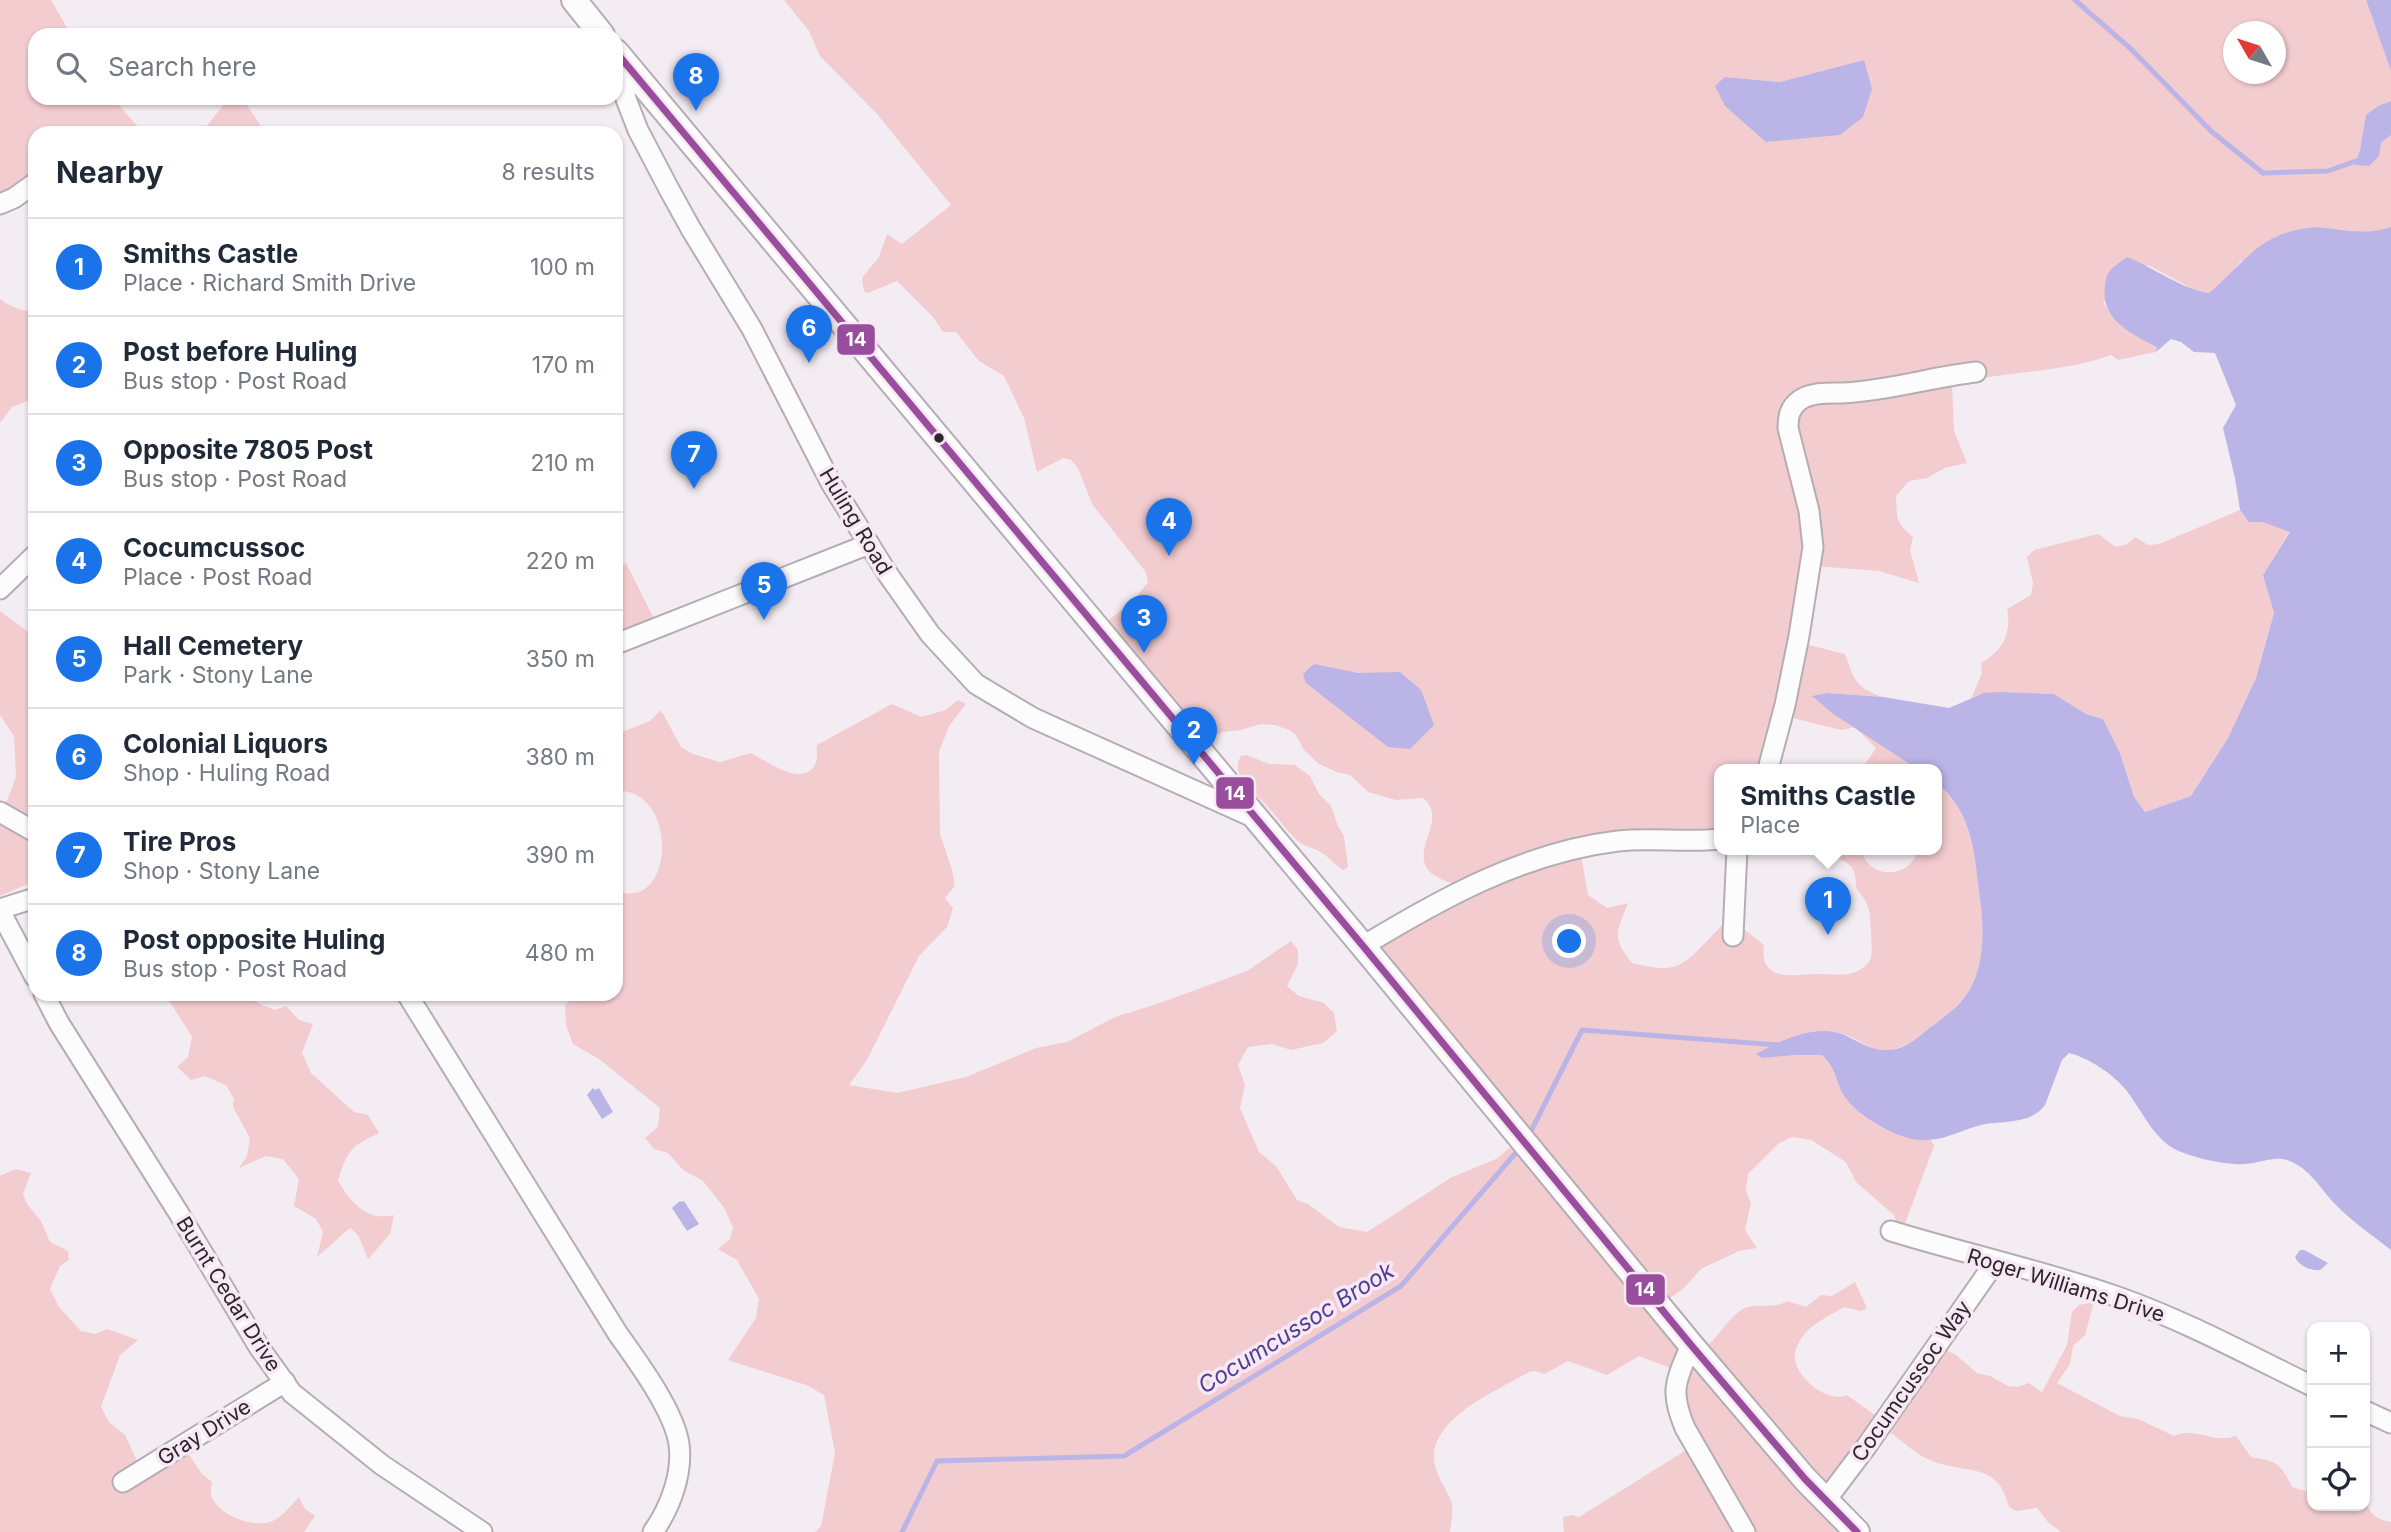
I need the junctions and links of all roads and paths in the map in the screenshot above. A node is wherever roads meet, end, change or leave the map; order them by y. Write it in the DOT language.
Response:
graph roads {
  1 [pos="574,0"];
  2 [pos="596,28"];
  3 [pos="623,61"];
  4 [pos="623,84"];
  5 [pos="28,188"];
  6 [pos="0,204"];
  7 [pos="1976,372"];
  8 [pos="869,544"];
  9 [pos="28,562"];
  10 [pos="0,589"];
  11 [pos="623,641"];
  12 [pos="1769,764"];
  13 [pos="0,812"];
  14 [pos="1255,818"];
  15 [pos="28,828"];
  16 [pos="1714,839"];
  17 [pos="1737,855"];
  18 [pos="28,900"];
  19 [pos="0,910"];
  20 [pos="1733,936"];
  21 [pos="1363,946"];
  22 [pos="28,964"];
  23 [pos="48,1001"];
  24 [pos="411,1001"];
  25 [pos="1891,1231"];
  26 [pos="1996,1261"];
  27 [pos="1691,1345"];
  28 [pos="285,1382"];
  29 [pos="2310,1385"];
  30 [pos="2370,1414"];
  31 [pos="2391,1423"];
  32 [pos="123,1482"];
  33 [pos="1826,1500"];
  34 [pos="482,1532"];
  35 [pos="653,1532"];
  36 [pos="1745,1532"];
  37 [pos="1857,1532"];
  1 -- 2 [label="main road"];
  3 -- 14 [label="main road"];
  4 -- 8 [label="street, Huling Road"];
  5 -- 6 [label="street"];
  7 -- 12 [label="street"];
  8 -- 11 [label="street"];
  8 -- 14 [label="street, Huling Road"];
  9 -- 10 [label="street"];
  13 -- 15 [label="street"];
  14 -- 21 [label="main road"];
  16 -- 21 [label="street"];
  17 -- 20 [label="street"];
  18 -- 19 [label="street"];
  19 -- 22 [label="street"];
  21 -- 27 [label="main road"];
  23 -- 28 [label="street, Burnt Cedar Drive"];
  24 -- 35 [label="street"];
  25 -- 26 [label="street, Roger Williams Drive"];
  26 -- 29 [label="street, Roger Williams Drive"];
  26 -- 33 [label="street, Cocumcussoc Way"];
  27 -- 33 [label="main road"];
  27 -- 36 [label="street"];
  28 -- 32 [label="street, Gray Drive"];
  28 -- 34 [label="street, Burnt Cedar Drive"];
  30 -- 31 [label="street"];
  33 -- 37 [label="main road"];
}
